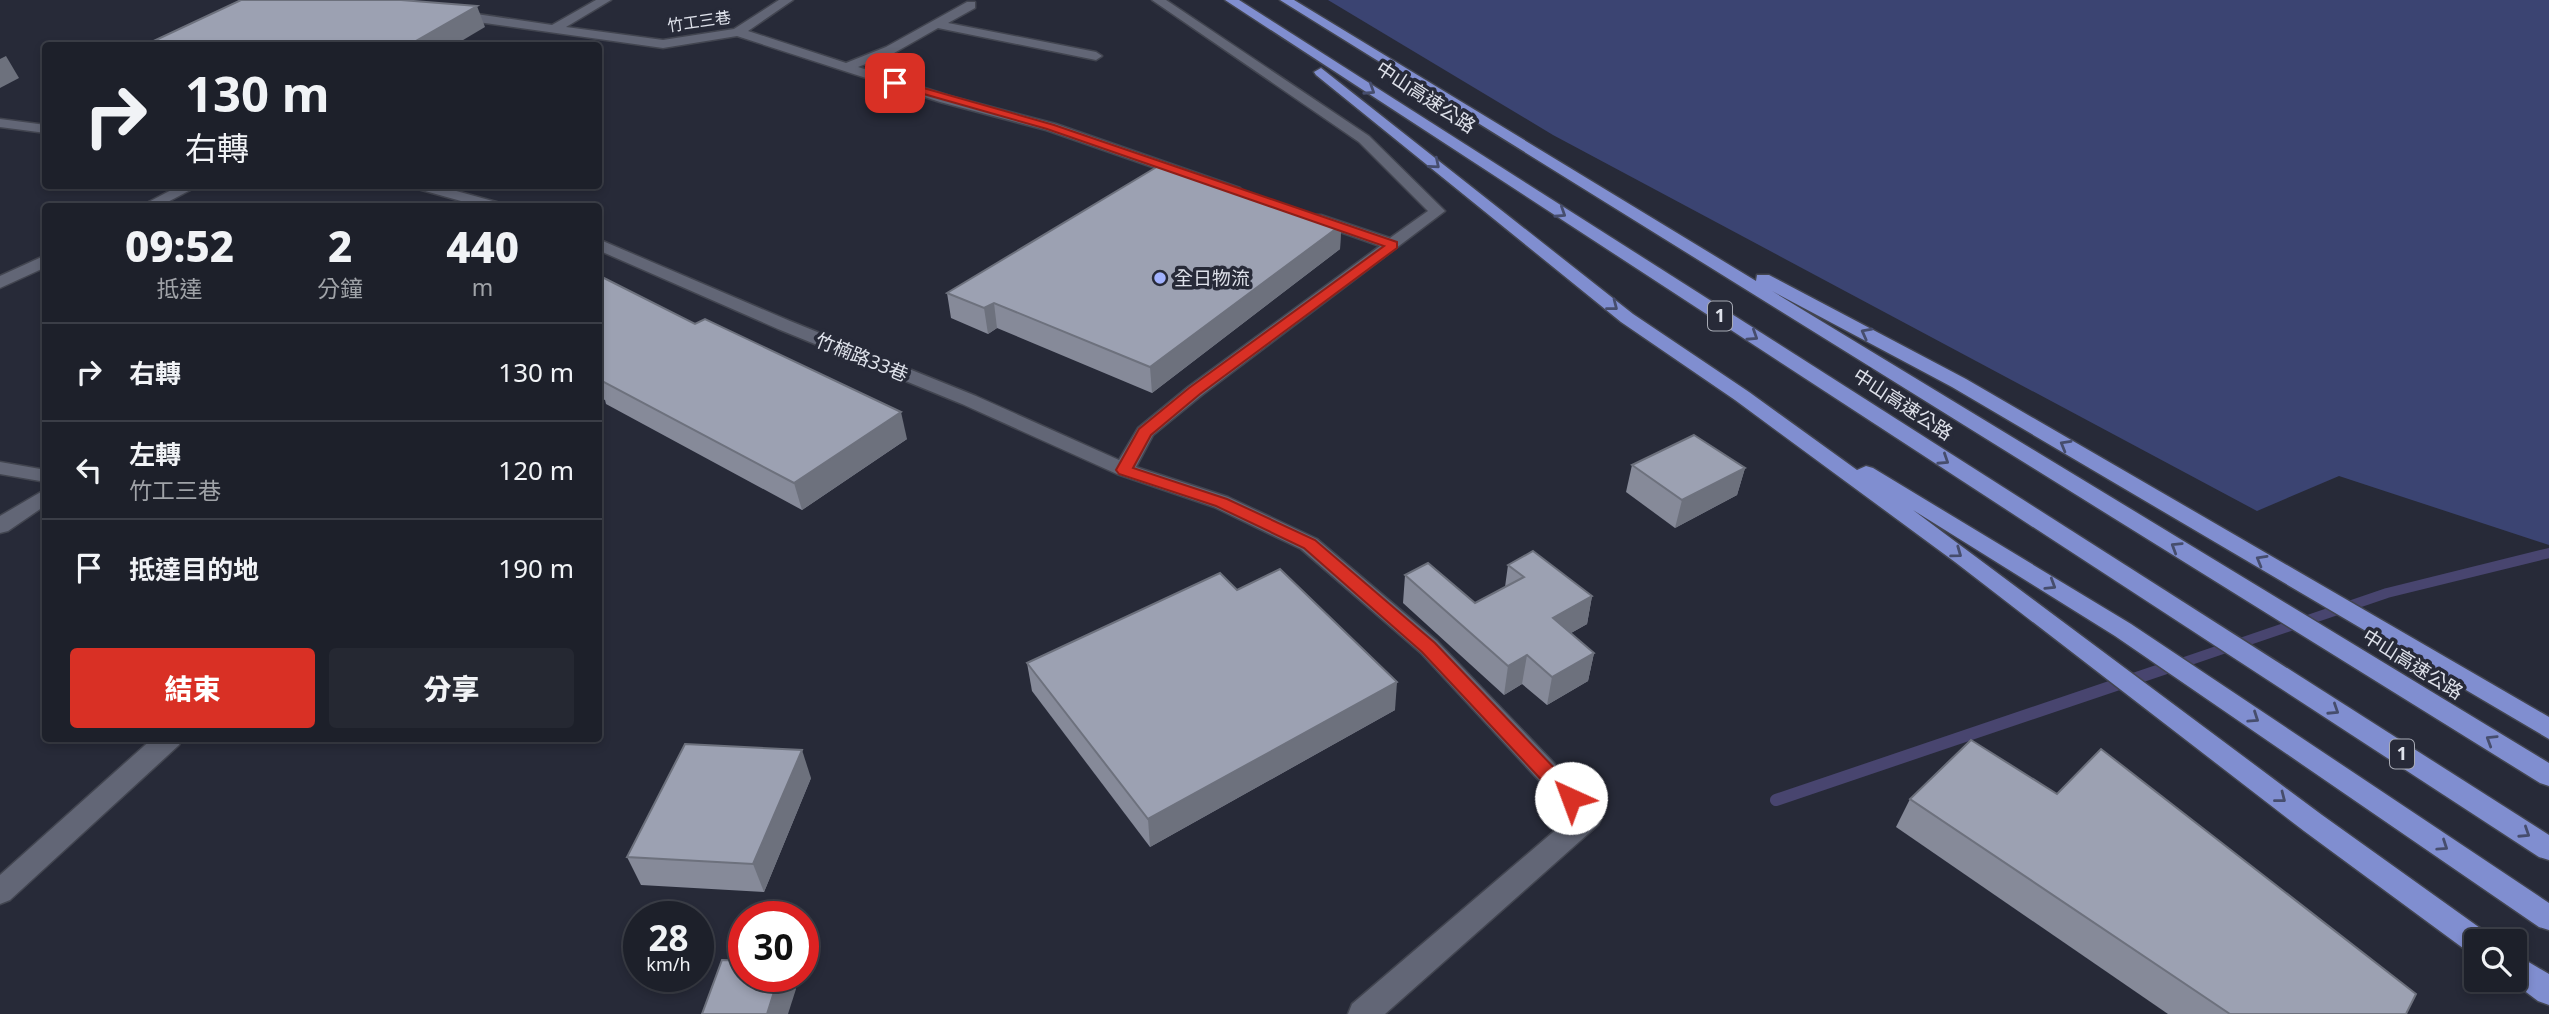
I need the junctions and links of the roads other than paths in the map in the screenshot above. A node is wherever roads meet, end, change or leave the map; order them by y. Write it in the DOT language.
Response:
graph roads {
  1 [pos="604,0"];
  2 [pos="787,0"];
  3 [pos="1158,0"];
  4 [pos="1229,0"];
  5 [pos="1286,0"];
  6 [pos="971,5"];
  7 [pos="442,13"];
  8 [pos="936,24"];
  9 [pos="551,30"];
  10 [pos="738,32"];
  11 [pos="1096,56"];
  12 [pos="846,67"];
  13 [pos="0,123"];
  14 [pos="42,128"];
  15 [pos="1579,181"];
  16 [pos="184,189"];
  17 [pos="434,189"];
  18 [pos="1248,195"];
  19 [pos="155,203"];
  20 [pos="484,203"];
  21 [pos="1301,213"];
  22 [pos="1393,245"];
  23 [pos="602,246"];
  24 [pos="42,262"];
  25 [pos="0,283"];
  26 [pos="1742,396"];
  27 [pos="0,468"];
  28 [pos="1124,470"];
  29 [pos="42,475"];
  30 [pos="42,498"];
  31 [pos="0,526"];
  32 [pos="2549,729"];
  33 [pos="166,742"];
  34 [pos="2549,776"];
  35 [pos="2549,849"];
  36 [pos="0,892"];
  37 [pos="2549,918"];
  38 [pos="2464,933"];
  39 [pos="2527,975"];
  40 [pos="2549,991"];
  41 [pos="1363,1014"];
  1 -- 9 [label="street"];
  2 -- 10 [label="street"];
  3 -- 22 [label="street"];
  4 -- 26 [label="highway, one-way"];
  4 -- 35 [label="highway, 中山高速公路 / 1, one-way"];
  5 -- 15 [label="highway, 中山高速公路 / 1"];
  6 -- 8 [label="street"];
  7 -- 9 [label="street, 竹工三巷"];
  8 -- 11 [label="street"];
  8 -- 12 [label="street"];
  9 -- 10 [label="street, 竹工三巷"];
  10 -- 12 [label="street, 竹工三巷"];
  12 -- 18 [label="street, 竹工三巷"];
  13 -- 14 [label="street"];
  32 -- 15 [label="highway, one-way"];
  34 -- 15 [label="highway, 中山高速公路 / 1, one-way"];
  16 -- 19 [label="street"];
  17 -- 20 [label="street"];
  21 -- 22 [label="street"];
  22 -- 28 [label="street"];
  23 -- 28 [label="street, 竹楠路33巷"];
  24 -- 25 [label="street"];
  26 -- 37 [label="highway, one-way"];
  26 -- 38 [label="highway, one-way"];
  27 -- 29 [label="street"];
  28 -- 41 [label="street, 竹楠路33巷"];
  30 -- 31 [label="street"];
  33 -- 36 [label="street"];
  39 -- 40 [label="highway"];
}
